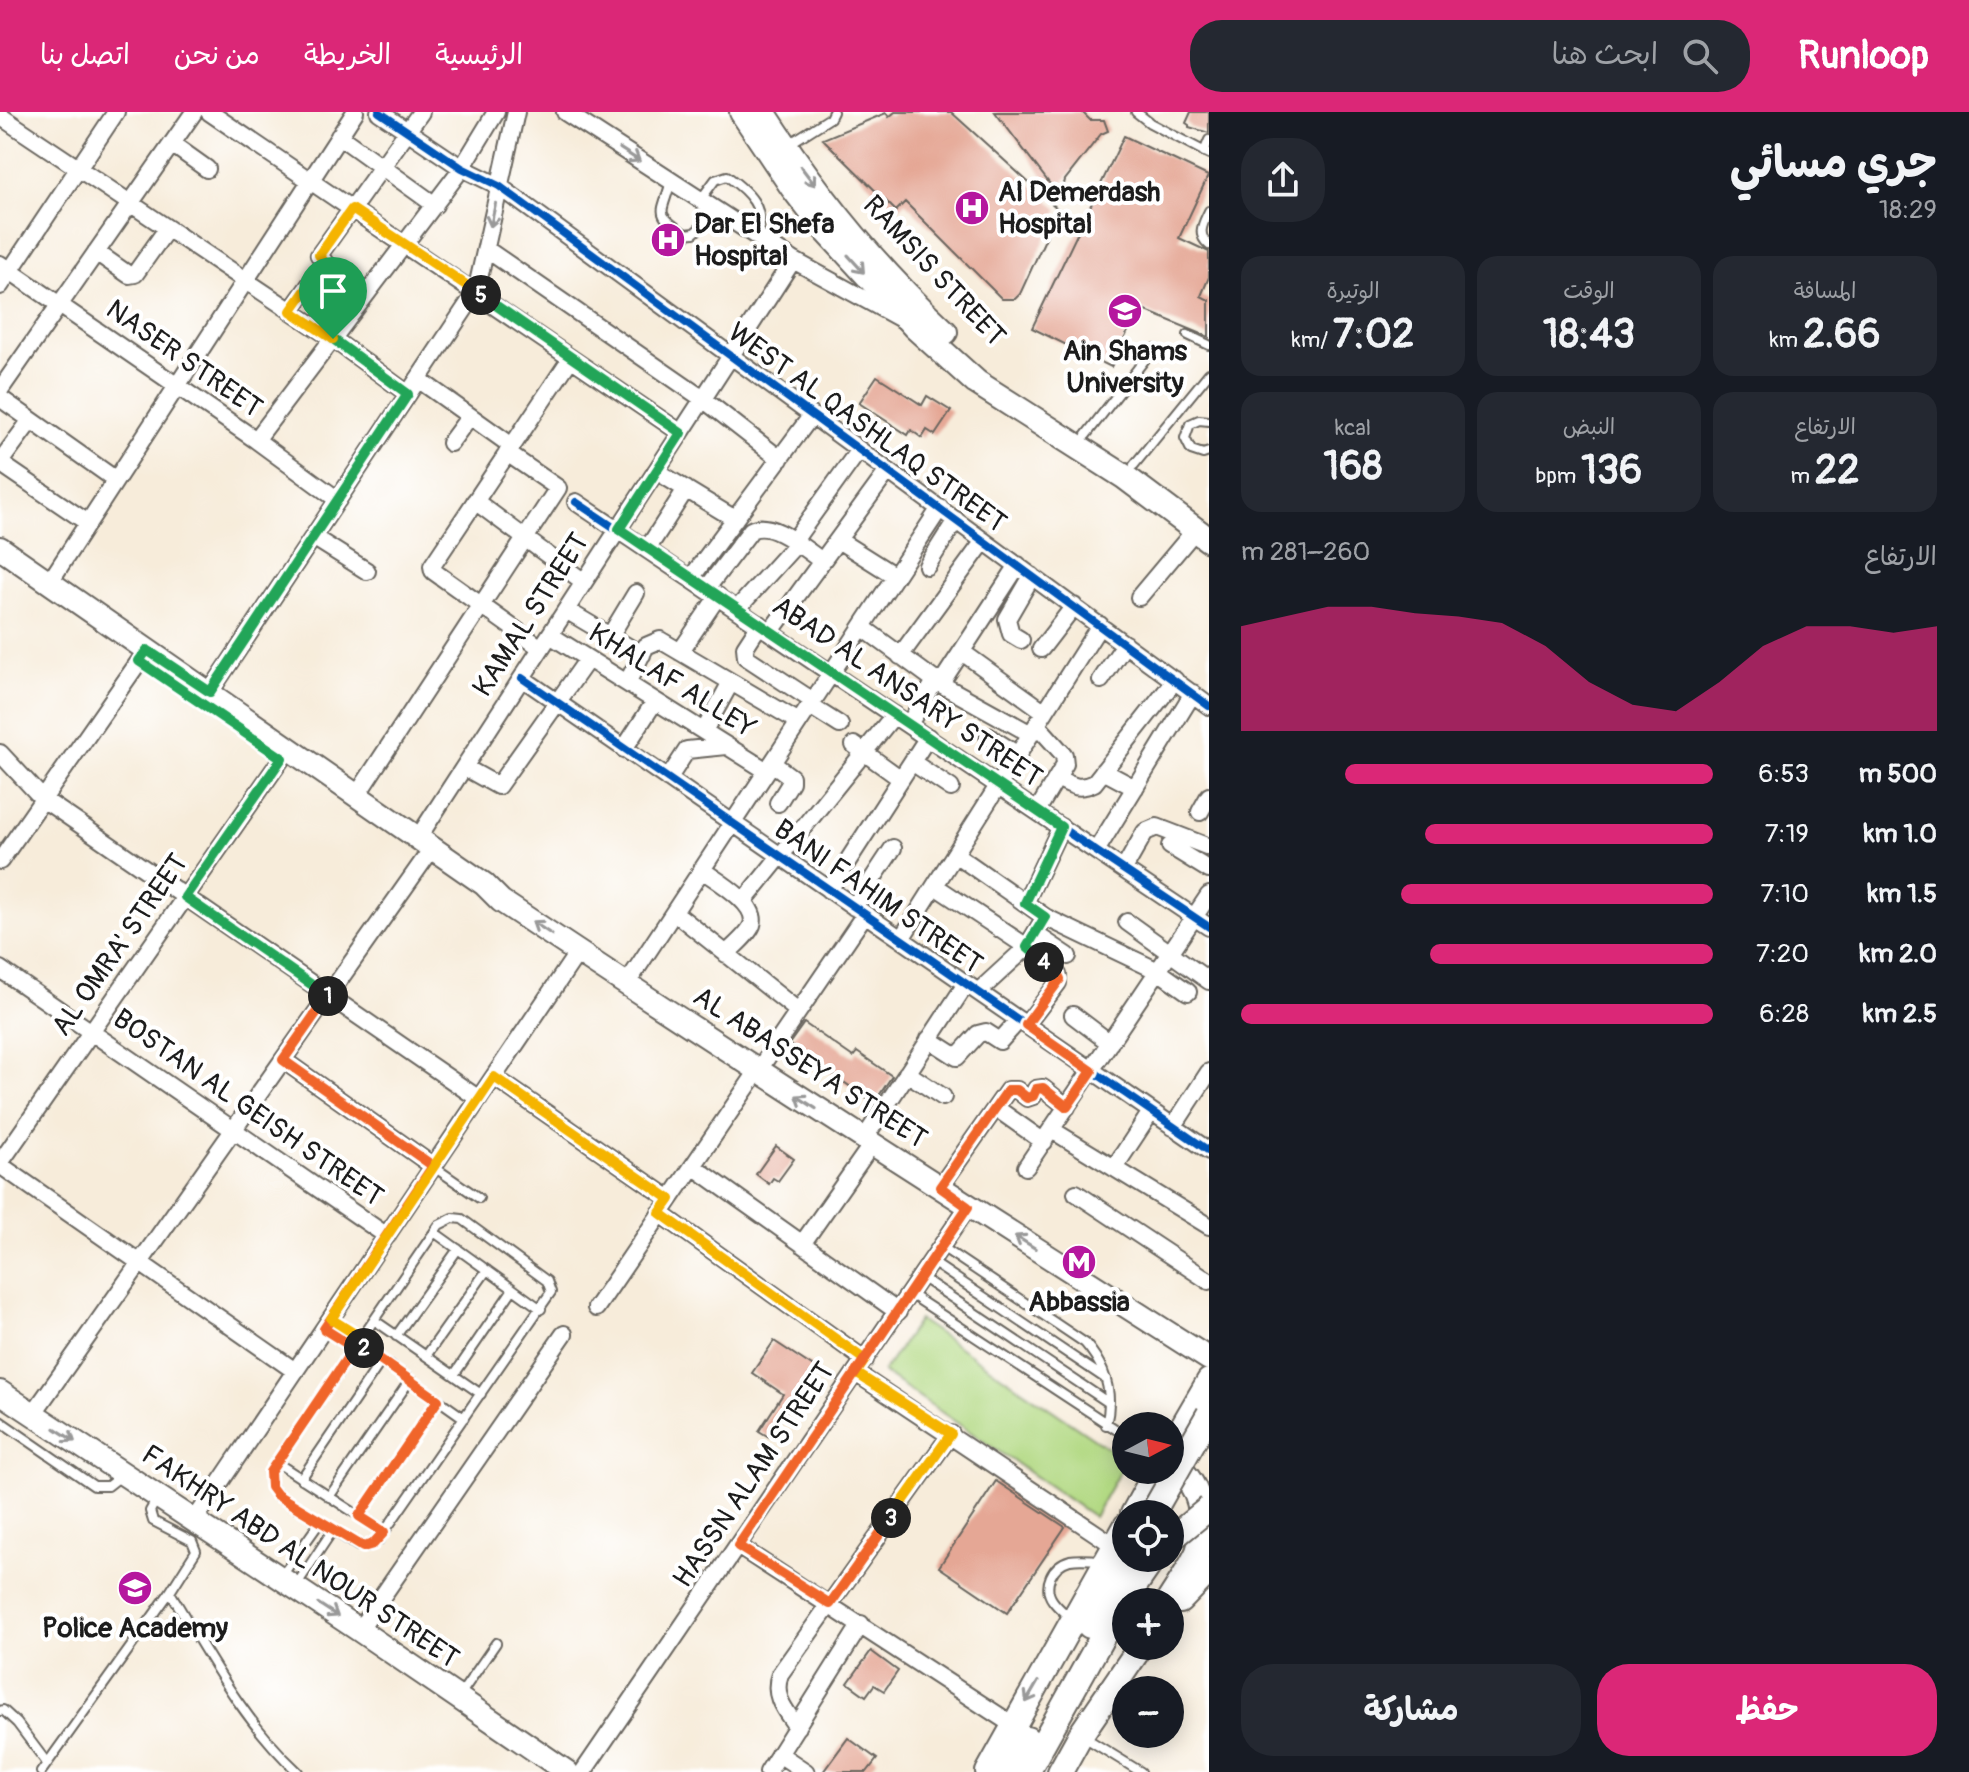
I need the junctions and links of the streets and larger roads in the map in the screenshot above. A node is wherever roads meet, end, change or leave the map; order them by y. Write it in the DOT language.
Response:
graph roads {
  1 [pos="116,112"];
  2 [pos="194,112"];
  3 [pos="209,112"];
  4 [pos="355,112"];
  5 [pos="379,112"];
  6 [pos="421,112"];
  7 [pos="496,112"];
  8 [pos="516,112"];
  9 [pos="565,112"];
  10 [pos="742,112"];
  11 [pos="763,112"];
  12 [pos="2,117"];
  13 [pos="407,131"];
  14 [pos="339,136"];
  15 [pos="172,144"];
  16 [pos="382,166"];
  17 [pos="462,168"];
  18 [pos="78,169"];
  19 [pos="207,169"];
  20 [pos="310,180"];
  21 [pos="499,186"];
  22 [pos="129,205"];
  23 [pos="435,205"];
  24 [pos="352,209"];
  25 [pos="167,229"];
  26 [pos="404,245"];
  27 [pos="486,249"];
  28 [pos="96,252"];
  29 [pos="793,260"];
  30 [pos="5,267"];
  31 [pos="245,280"];
  32 [pos="0,286"];
  33 [pos="476,292"];
  34 [pos="60,305"];
  35 [pos="291,311"];
  36 [pos="914,326"];
  37 [pos="333,339"];
  38 [pos="731,356"];
  39 [pos="571,358"];
  40 [pos="418,379"];
  41 [pos="177,386"];
  42 [pos="0,390"];
  43 [pos="408,394"];
  44 [pos="0,398"];
  45 [pos="703,399"];
  46 [pos="812,415"];
  47 [pos="470,416"];
  48 [pos="31,420"];
  49 [pos="681,433"];
  50 [pos="256,440"];
  51 [pos="450,443"];
  52 [pos="510,450"];
  53 [pos="859,450"];
  54 [pos="780,459"];
  55 [pos="0,462"];
  56 [pos="656,471"];
  57 [pos="888,471"];
  58 [pos="116,480"];
  59 [pos="686,489"];
  60 [pos="338,500"];
  61 [pos="475,501"];
  62 [pos="576,502"];
  63 [pos="940,508"];
  64 [pos="735,519"];
  65 [pos="956,520"];
  66 [pos="88,523"];
  67 [pos="619,529"];
  68 [pos="1205,530"];
  69 [pos="313,537"];
  70 [pos="525,538"];
  71 [pos="838,540"];
  72 [pos="984,541"];
  73 [pos="794,543"];
  74 [pos="0,548"];
  75 [pos="648,548"];
  76 [pos="822,561"];
  77 [pos="1018,565"];
  78 [pos="927,566"];
  79 [pos="0,567"];
  80 [pos="367,571"];
  81 [pos="895,576"];
  82 [pos="1032,576"];
  83 [pos="691,578"];
  84 [pos="584,582"];
  85 [pos="49,583"];
  86 [pos="713,592"];
  87 [pos="636,593"];
  88 [pos="1139,597"];
  89 [pos="481,605"];
  90 [pos="1074,606"];
  91 [pos="737,609"];
  92 [pos="566,610"];
  93 [pos="1100,625"];
  94 [pos="862,627"];
  95 [pos="766,628"];
  96 [pos="610,636"];
  97 [pos="1021,640"];
  98 [pos="545,642"];
  99 [pos="1125,644"];
  100 [pos="1041,649"];
  101 [pos="680,652"];
  102 [pos="962,652"];
  103 [pos="642,655"];
  104 [pos="143,656"];
  105 [pos="900,656"];
  106 [pos="588,659"];
  107 [pos="832,672"];
  108 [pos="522,678"];
  109 [pos="1101,680"];
  110 [pos="1175,680"];
  111 [pos="731,682"];
  112 [pos="937,682"];
  113 [pos="627,683"];
  114 [pos="210,692"];
  115 [pos="1193,693"];
  116 [pos="655,701"];
  117 [pos="557,703"];
  118 [pos="811,703"];
  119 [pos="1209,704"];
  120 [pos="901,720"];
  121 [pos="799,722"];
  122 [pos="1038,724"];
  123 [pos="840,725"];
  124 [pos="704,731"];
  125 [pos="988,736"];
  126 [pos="928,737"];
  127 [pos="727,746"];
  128 [pos="624,749"];
  129 [pos="859,749"];
  130 [pos="0,753"];
  131 [pos="1018,755"];
  132 [pos="282,758"];
  133 [pos="912,762"];
  134 [pos="464,767"];
  135 [pos="770,767"];
  136 [pos="1103,771"];
  137 [pos="668,779"];
  138 [pos="901,779"];
  139 [pos="1059,779"];
  140 [pos="999,785"];
  141 [pos="951,788"];
  142 [pos="1135,788"];
  143 [pos="357,795"];
  144 [pos="1209,796"];
  145 [pos="43,799"];
  146 [pos="778,803"];
  147 [pos="1037,811"];
  148 [pos="1200,812"];
  149 [pos="732,823"];
  150 [pos="1061,827"];
  151 [pos="1170,846"];
  152 [pos="1209,847"];
  153 [pos="422,848"];
  154 [pos="893,848"];
  155 [pos="1096,851"];
  156 [pos="955,854"];
  157 [pos="781,857"];
  158 [pos="0,861"];
  159 [pos="1124,869"];
  160 [pos="702,870"];
  161 [pos="1209,870"];
  162 [pos="935,886"];
  163 [pos="829,890"];
  164 [pos="1209,895"];
  165 [pos="185,897"];
  166 [pos="744,901"];
  167 [pos="1025,903"];
  168 [pos="860,911"];
  169 [pos="674,912"];
  170 [pos="1045,917"];
  171 [pos="1194,917"];
  172 [pos="1127,922"];
  173 [pos="1209,927"];
  174 [pos="901,939"];
  175 [pos="1031,941"];
  176 [pos="578,952"];
  177 [pos="1170,953"];
  178 [pos="726,954"];
  179 [pos="1068,956"];
  180 [pos="0,969"];
  181 [pos="1158,971"];
  182 [pos="1209,981"];
  183 [pos="626,985"];
  184 [pos="972,988"];
  185 [pos="1188,992"];
  186 [pos="328,996"];
  187 [pos="798,1011"];
  188 [pos="1073,1015"];
  189 [pos="1022,1023"];
  190 [pos="91,1032"];
  191 [pos="929,1039"];
  192 [pos="1110,1043"];
  193 [pos="283,1060"];
  194 [pos="758,1070"];
  195 [pos="1092,1071"];
  196 [pos="1209,1072"];
  197 [pos="907,1073"];
  198 [pos="494,1077"];
  199 [pos="943,1097"];
  200 [pos="479,1099"];
  201 [pos="1067,1107"];
  202 [pos="996,1108"];
  203 [pos="1151,1112"];
  204 [pos="1173,1127"];
  205 [pos="234,1130"];
  206 [pos="1048,1136"];
  207 [pos="868,1142"];
  208 [pos="1209,1151"];
  209 [pos="0,1164"];
  210 [pos="433,1166"];
  211 [pos="693,1166"];
  212 [pos="1026,1167"];
  213 [pos="1114,1168"];
  214 [pos="940,1187"];
  215 [pos="1076,1193"];
  216 [pos="665,1206"];
  217 [pos="968,1207"];
  218 [pos="1209,1226"];
  219 [pos="387,1236"];
  220 [pos="802,1244"];
  221 [pos="140,1263"];
  222 [pos="1209,1281"];
  223 [pos="596,1308"];
  224 [pos="898,1312"];
  225 [pos="564,1334"];
  226 [pos="1209,1359"];
  227 [pos="860,1367"];
  228 [pos="295,1371"];
  229 [pos="1209,1381"];
  230 [pos="0,1392"];
  231 [pos="33,1414"];
  232 [pos="1209,1414"];
  233 [pos="1184,1424"];
  234 [pos="951,1434"];
  235 [pos="1184,1473"];
  236 [pos="1160,1500"];
  237 [pos="1209,1508"];
  238 [pos="194,1521"];
  239 [pos="1184,1529"];
  240 [pos="1112,1543"];
  241 [pos="738,1546"];
  242 [pos="1112,1559"];
  243 [pos="1112,1562"];
  244 [pos="1209,1571"];
  245 [pos="1144,1572"];
  246 [pos="1176,1588"];
  247 [pos="1184,1597"];
  248 [pos="830,1604"];
  249 [pos="861,1624"];
  250 [pos="359,1630"];
  251 [pos="1131,1660"];
  252 [pos="1013,1725"];
  253 [pos="797,1727"];
  254 [pos="779,1754"];
  255 [pos="567,1772"];
  256 [pos="583,1772"];
  257 [pos="768,1772"];
  258 [pos="806,1772"];
  259 [pos="988,1772"];
  260 [pos="1009,1772"];
  261 [pos="1027,1772"];
  262 [pos="1060,1772"];
  1 -- 18 [label="street"];
  2 -- 15 [label="street"];
  3 -- 20 [label="street"];
  4 -- 14 [label="street"];
  5 -- 13 [label="street, WEST AL QASHLAQ STREET"];
  6 -- 13 [label="street"];
  7 -- 17 [label="street"];
  8 -- 21 [label="street"];
  9 -- 29 [label="street, RAMSIS STREET, one-way"];
  10 -- 36 [label="main road, RAMSIS STREET, one-way"];
  11 -- 68 [label="main road, RAMSIS STREET, one-way"];
  12 -- 18 [label="street"];
  13 -- 16 [label="street"];
  13 -- 17 [label="street, WEST AL QASHLAQ STREET"];
  14 -- 16 [label="street"];
  14 -- 20 [label="street"];
  15 -- 19 [label="street"];
  15 -- 22 [label="street"];
  16 -- 23 [label="street"];
  16 -- 24 [label="street"];
  17 -- 21 [label="street, WEST AL QASHLAQ STREET"];
  17 -- 23 [label="street"];
  18 -- 22 [label="street"];
  18 -- 30 [label="street"];
  20 -- 24 [label="street"];
  20 -- 31 [label="street"];
  21 -- 27 [label="street, one-way"];
  21 -- 38 [label="street, WEST AL QASHLAQ STREET"];
  22 -- 25 [label="street"];
  22 -- 28 [label="street"];
  23 -- 26 [label="street"];
  24 -- 26 [label="street"];
  24 -- 35 [label="street"];
  25 -- 28 [label="street"];
  25 -- 31 [label="street"];
  26 -- 33 [label="street"];
  26 -- 37 [label="street"];
  27 -- 33 [label="street"];
  27 -- 45 [label="street"];
  28 -- 34 [label="street"];
  29 -- 36 [label="street, RAMSIS STREET"];
  29 -- 38 [label="street, KAMAL STREET"];
  30 -- 32 [label="street"];
  30 -- 34 [label="street, NASER STREET"];
  31 -- 35 [label="street"];
  31 -- 41 [label="street"];
  33 -- 39 [label="street"];
  33 -- 40 [label="street"];
  34 -- 41 [label="street, NASER STREET"];
  34 -- 42 [label="street"];
  35 -- 37 [label="street"];
  36 -- 68 [label="main road, RAMSIS STREET"];
  37 -- 43 [label="street"];
  37 -- 50 [label="street"];
  38 -- 45 [label="street, KAMAL STREET"];
  38 -- 46 [label="street, WEST AL QASHLAQ STREET"];
  39 -- 49 [label="street"];
  39 -- 52 [label="street"];
  40 -- 43 [label="street"];
  40 -- 47 [label="street"];
  41 -- 50 [label="street, NASER STREET"];
  41 -- 58 [label="street"];
  43 -- 60 [label="street"];
  44 -- 48 [label="street"];
  45 -- 49 [label="street, KAMAL STREET"];
  45 -- 54 [label="street"];
  46 -- 53 [label="street, WEST AL QASHLAQ STREET"];
  46 -- 54 [label="street"];
  47 -- 51 [label="street"];
  47 -- 52 [label="street"];
  48 -- 55 [label="street"];
  48 -- 58 [label="street"];
  49 -- 56 [label="street, KAMAL STREET"];
  50 -- 60 [label="street, NASER STREET"];
  52 -- 61 [label="street"];
  52 -- 70 [label="street"];
  53 -- 57 [label="street, WEST AL QASHLAQ STREET"];
  53 -- 73 [label="street"];
  54 -- 64 [label="street"];
  55 -- 66 [label="street"];
  56 -- 59 [label="street"];
  56 -- 67 [label="street, KAMAL STREET"];
  57 -- 63 [label="street, WEST AL QASHLAQ STREET"];
  57 -- 71 [label="street"];
  58 -- 66 [label="street"];
  59 -- 64 [label="street"];
  59 -- 75 [label="street"];
  60 -- 69 [label="street"];
  61 -- 70 [label="street"];
  61 -- 89 [label="street, KHALAF ALLEY"];
  62 -- 67 [label="street, ABAD AL ANSARY STREET"];
  63 -- 65 [label="street, WEST AL QASHLAQ STREET"];
  63 -- 81 [label="street"];
  64 -- 83 [label="street"];
  65 -- 72 [label="street, WEST AL QASHLAQ STREET"];
  65 -- 78 [label="street"];
  66 -- 85 [label="street"];
  67 -- 75 [label="street, ABAD AL ANSARY STREET"];
  67 -- 84 [label="street, KAMAL STREET"];
  68 -- 88 [label="street"];
  69 -- 80 [label="street"];
  69 -- 114 [label="street"];
  70 -- 84 [label="street"];
  70 -- 89 [label="street"];
  71 -- 76 [label="street"];
  71 -- 81 [label="street"];
  72 -- 77 [label="street, WEST AL QASHLAQ STREET"];
  72 -- 105 [label="street"];
  73 -- 76 [label="street"];
  73 -- 86 [label="street"];
  73 -- 91 [label="street"];
  74 -- 85 [label="main road, AL ABASSEYA STREET"];
  75 -- 83 [label="street, ABAD AL ANSARY STREET"];
  76 -- 95 [label="street"];
  77 -- 82 [label="street, WEST AL QASHLAQ STREET"];
  77 -- 102 [label="street"];
  79 -- 104 [label="main road, AL ABASSEYA STREET"];
  81 -- 94 [label="street"];
  82 -- 90 [label="street, WEST AL QASHLAQ STREET"];
  82 -- 97 [label="street"];
  83 -- 86 [label="street, ABAD AL ANSARY STREET"];
  84 -- 92 [label="street, KAMAL STREET"];
  85 -- 104 [label="main road, AL ABASSEYA STREET"];
  86 -- 91 [label="street, ABAD AL ANSARY STREET"];
  86 -- 101 [label="street"];
  87 -- 96 [label="street"];
  89 -- 98 [label="street, KHALAF ALLEY"];
  89 -- 143 [label="street"];
  90 -- 93 [label="street, WEST AL QASHLAQ STREET"];
  90 -- 100 [label="street"];
  91 -- 95 [label="street, ABAD AL ANSARY STREET"];
  92 -- 96 [label="street"];
  92 -- 98 [label="street, KAMAL STREET"];
  93 -- 99 [label="street, WEST AL QASHLAQ STREET"];
  93 -- 122 [label="street"];
  94 -- 105 [label="street"];
  94 -- 107 [label="street"];
  95 -- 107 [label="street, ABAD AL ANSARY STREET"];
  95 -- 118 [label="street"];
  96 -- 103 [label="street"];
  98 -- 106 [label="street, KHALAF ALLEY"];
  98 -- 108 [label="street, KAMAL STREET"];
  99 -- 109 [label="street"];
  99 -- 110 [label="street, WEST AL QASHLAQ STREET"];
  101 -- 103 [label="street"];
  101 -- 111 [label="street"];
  102 -- 112 [label="street"];
  102 -- 122 [label="street"];
  103 -- 113 [label="street"];
  104 -- 114 [label="main road, AL ABASSEYA STREET"];
  104 -- 132 [label="main road, AL ABASSEYA STREET"];
  104 -- 145 [label="street"];
  105 -- 112 [label="street"];
  106 -- 113 [label="street, KHALAF ALLEY"];
  106 -- 117 [label="street"];
  107 -- 118 [label="street"];
  107 -- 120 [label="street, ABAD AL ANSARY STREET"];
  108 -- 117 [label="street, BANI FAHIM STREET"];
  108 -- 134 [label="street, KAMAL STREET"];
  110 -- 115 [label="street, WEST AL QASHLAQ STREET"];
  110 -- 136 [label="street"];
  111 -- 121 [label="street"];
  111 -- 124 [label="street"];
  112 -- 120 [label="street"];
  112 -- 122 [label="street"];
  113 -- 116 [label="street, KHALAF ALLEY"];
  114 -- 143 [label="main road, AL ABASSEYA STREET"];
  115 -- 119 [label="street, WEST AL QASHLAQ STREET"];
  115 -- 142 [label="street"];
  116 -- 124 [label="street, KHALAF ALLEY"];
  116 -- 128 [label="street"];
  117 -- 128 [label="street, BANI FAHIM STREET"];
  117 -- 134 [label="street"];
  118 -- 121 [label="street"];
  118 -- 123 [label="street"];
  120 -- 126 [label="street, ABAD AL ANSARY STREET"];
  120 -- 129 [label="street"];
  121 -- 135 [label="street"];
  122 -- 131 [label="street"];
  122 -- 139 [label="street"];
  124 -- 127 [label="street, KHALAF ALLEY"];
  125 -- 131 [label="street"];
  126 -- 133 [label="street"];
  126 -- 140 [label="street, ABAD AL ANSARY STREET"];
  127 -- 135 [label="street, KHALAF ALLEY"];
  127 -- 137 [label="street"];
  128 -- 137 [label="street, BANI FAHIM STREET"];
  129 -- 138 [label="street"];
  129 -- 157 [label="street"];
  130 -- 145 [label="street"];
  131 -- 140 [label="street"];
  132 -- 153 [label="main road, AL ABASSEYA STREET"];
  132 -- 165 [label="street, AL OMRA' STREET"];
  133 -- 138 [label="street"];
  133 -- 141 [label="street"];
  134 -- 153 [label="street, KAMAL STREET"];
  135 -- 146 [label="street"];
  135 -- 149 [label="street"];
  136 -- 139 [label="street"];
  136 -- 142 [label="street"];
  137 -- 149 [label="street, BANI FAHIM STREET"];
  138 -- 163 [label="street"];
  139 -- 147 [label="street"];
  140 -- 147 [label="street, ABAD AL ANSARY STREET"];
  140 -- 156 [label="street"];
  142 -- 155 [label="street"];
  143 -- 153 [label="main road, AL ABASSEYA STREET"];
  144 -- 148 [label="street"];
  145 -- 158 [label="street"];
  145 -- 165 [label="street"];
  147 -- 150 [label="street, ABAD AL ANSARY STREET"];
  149 -- 157 [label="street, BANI FAHIM STREET"];
  149 -- 160 [label="street"];
  150 -- 155 [label="street, ABAD AL ANSARY STREET"];
  150 -- 167 [label="street"];
  151 -- 161 [label="street"];
  152 -- 159 [label="street"];
  176 -- 153 [label="main road, AL ABASSEYA STREET, one-way"];
  153 -- 186 [label="street, KAMAL STREET"];
  154 -- 168 [label="street"];
  155 -- 159 [label="street, ABAD AL ANSARY STREET"];
  156 -- 162 [label="street"];
  156 -- 167 [label="street"];
  157 -- 163 [label="street, BANI FAHIM STREET"];
  157 -- 166 [label="street"];
  159 -- 171 [label="street, ABAD AL ANSARY STREET"];
  160 -- 166 [label="street"];
  160 -- 169 [label="street"];
  162 -- 174 [label="street"];
  162 -- 175 [label="street"];
  163 -- 168 [label="street, BANI FAHIM STREET"];
  164 -- 171 [label="street"];
  165 -- 186 [label="street"];
  165 -- 190 [label="street, AL OMRA' STREET"];
  166 -- 178 [label="street"];
  167 -- 170 [label="street"];
  168 -- 174 [label="street, BANI FAHIM STREET"];
  168 -- 187 [label="street"];
  169 -- 178 [label="street"];
  169 -- 183 [label="street"];
  170 -- 175 [label="street"];
  170 -- 181 [label="street"];
  171 -- 173 [label="street, ABAD AL ANSARY STREET"];
  171 -- 177 [label="street"];
  172 -- 177 [label="street"];
  174 -- 184 [label="street, BANI FAHIM STREET"];
  175 -- 179 [label="street"];
  175 -- 184 [label="street"];
  175 -- 189 [label="street"];
  176 -- 183 [label="main road, AL ABASSEYA STREET"];
  176 -- 198 [label="street"];
  177 -- 181 [label="street"];
  177 -- 182 [label="street"];
  178 -- 187 [label="street"];
  180 -- 190 [label="street, BOSTAN AL GEISH STREET"];
  181 -- 185 [label="street"];
  181 -- 192 [label="street"];
  183 -- 194 [label="main road, AL ABASSEYA STREET"];
  184 -- 189 [label="street, BANI FAHIM STREET"];
  184 -- 191 [label="street"];
  186 -- 193 [label="street, KAMAL STREET"];
  186 -- 200 [label="street"];
  187 -- 194 [label="street"];
  188 -- 192 [label="street"];
  189 -- 191 [label="street"];
  189 -- 195 [label="street, BANI FAHIM STREET"];
  190 -- 205 [label="street, BOSTAN AL GEISH STREET"];
  190 -- 209 [label="street, AL OMRA' STREET"];
  191 -- 197 [label="street"];
  192 -- 195 [label="street"];
  193 -- 205 [label="street, KAMAL STREET"];
  193 -- 210 [label="street"];
  207 -- 194 [label="main road, AL ABASSEYA STREET, one-way"];
  194 -- 211 [label="street"];
  195 -- 201 [label="street"];
  195 -- 203 [label="street, BANI FAHIM STREET"];
  196 -- 204 [label="street"];
  197 -- 199 [label="street"];
  197 -- 207 [label="street"];
  198 -- 200 [label="street"];
  198 -- 216 [label="street"];
  200 -- 210 [label="street"];
  201 -- 202 [label="street"];
  201 -- 206 [label="street"];
  202 -- 206 [label="street"];
  202 -- 214 [label="street"];
  203 -- 204 [label="street, BANI FAHIM STREET"];
  203 -- 213 [label="street"];
  204 -- 208 [label="street, BANI FAHIM STREET"];
  205 -- 219 [label="street, BOSTAN AL GEISH STREET"];
  205 -- 221 [label="street, KAMAL STREET"];
  206 -- 212 [label="street"];
  206 -- 213 [label="street"];
  207 -- 214 [label="main road, AL ABASSEYA STREET"];
  207 -- 220 [label="street"];
  209 -- 221 [label="street"];
  210 -- 219 [label="street"];
  211 -- 216 [label="street"];
  211 -- 220 [label="street"];
  213 -- 218 [label="street"];
  214 -- 217 [label="main road, AL ABASSEYA STREET"];
  215 -- 222 [label="street"];
  216 -- 223 [label="street"];
  216 -- 227 [label="street"];
  217 -- 224 [label="street, HASSN ALAM STREET"];
  226 -- 217 [label="main road, AL ABASSEYA STREET, one-way"];
  219 -- 228 [label="street"];
  220 -- 224 [label="street"];
  221 -- 228 [label="street"];
  221 -- 231 [label="street, KAMAL STREET"];
  224 -- 227 [label="street, HASSN ALAM STREET"];
  225 -- 250 [label="street"];
  227 -- 234 [label="street"];
  227 -- 241 [label="street, HASSN ALAM STREET"];
  228 -- 238 [label="street"];
  229 -- 233 [label="main road"];
  230 -- 231 [label="main road, FAKHRY ABD AL NOUR STREET"];
  231 -- 238 [label="main road, FAKHRY ABD AL NOUR STREET, one-way"];
  232 -- 236 [label="main road, bridge"];
  234 -- 240 [label="street"];
  234 -- 248 [label="street"];
  235 -- 246 [label="main road"];
  237 -- 239 [label="main road, bridge"];
  238 -- 250 [label="main road, FAKHRY ABD AL NOUR STREET, one-way"];
  241 -- 248 [label="street"];
  241 -- 256 [label="street, HASSN ALAM STREET"];
  242 -- 252 [label="main road, one-way"];
  243 -- 260 [label="main road"];
  244 -- 247 [label="main road"];
  245 -- 261 [label="main road"];
  248 -- 249 [label="street"];
  248 -- 253 [label="street"];
  249 -- 252 [label="street"];
  249 -- 253 [label="street"];
  250 -- 255 [label="main road, FAKHRY ABD AL NOUR STREET"];
  251 -- 262 [label="main road"];
  252 -- 259 [label="main road"];
  253 -- 254 [label="street"];
  254 -- 257 [label="street"];
  254 -- 258 [label="street"];
}
